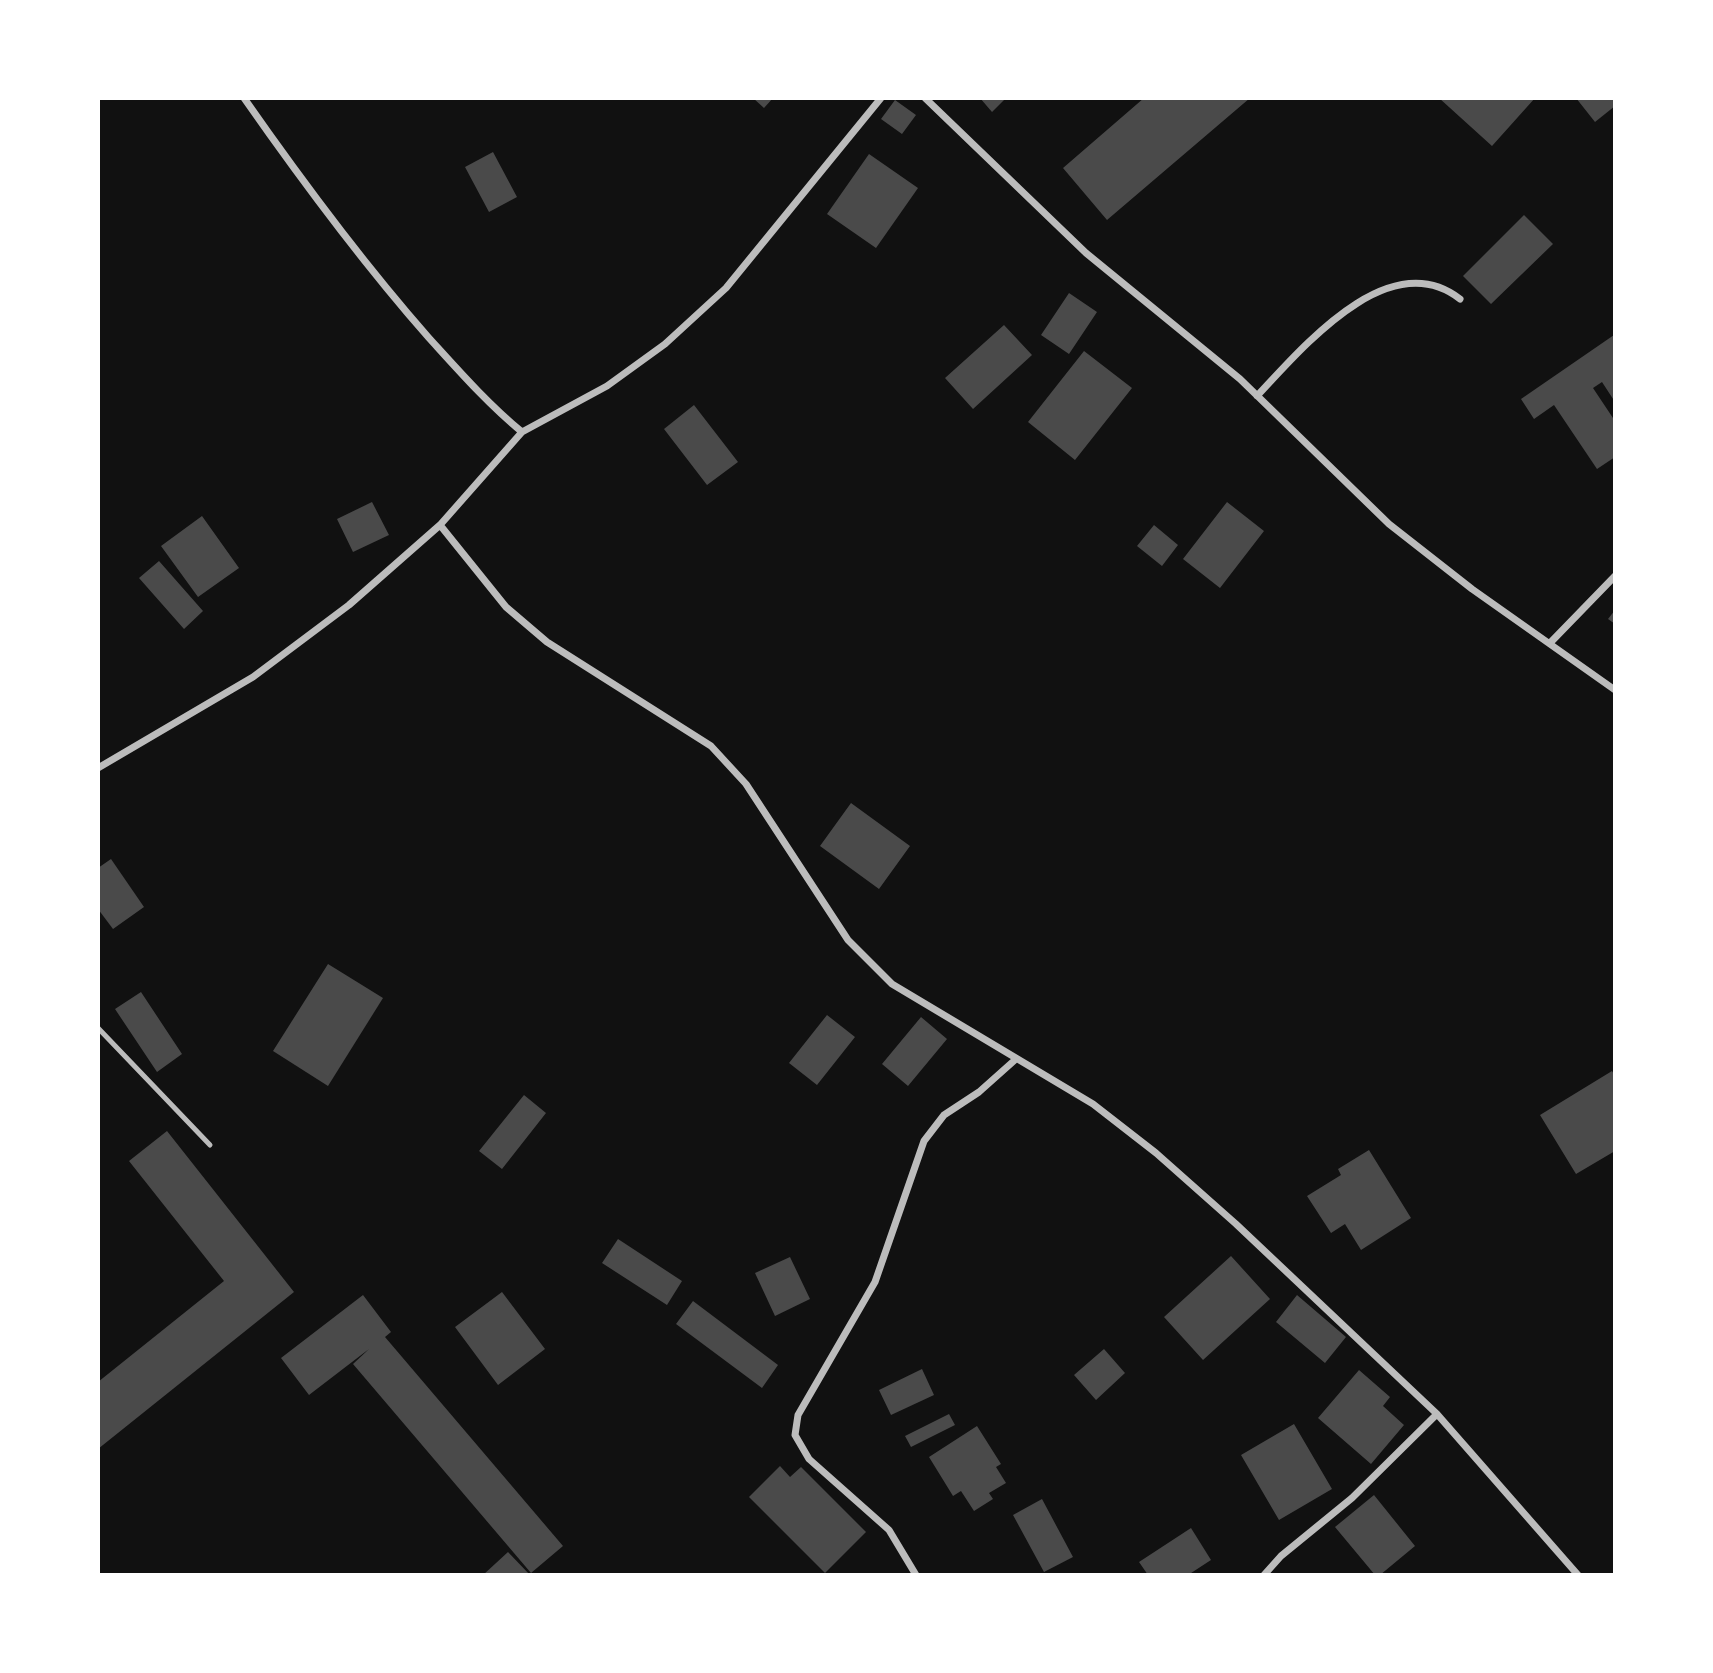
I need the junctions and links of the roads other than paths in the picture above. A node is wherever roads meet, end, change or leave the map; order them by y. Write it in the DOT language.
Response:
graph roads {
  1 [pos="244,98"];
  2 [pos="881,98"];
  3 [pos="925,98"];
  4 [pos="1460,299"];
  5 [pos="1257,396"];
  6 [pos="522,432"];
  7 [pos="440,525"];
  8 [pos="1615,576"];
  9 [pos="1550,643"];
  10 [pos="1615,690"];
  11 [pos="98,768"];
  12 [pos="98,1028"];
  13 [pos="1016,1059"];
  14 [pos="210,1145"];
  15 [pos="1437,1414"];
  16 [pos="916,1575"];
  17 [pos="1264,1575"];
  18 [pos="1578,1575"];
  1 -- 6 [label="street"];
  2 -- 6 [label="street"];
  3 -- 5 [label="street"];
  4 -- 5 [label="street"];
  5 -- 9 [label="street"];
  6 -- 7 [label="street"];
  7 -- 11 [label="street"];
  7 -- 13 [label="street"];
  8 -- 9 [label="street"];
  9 -- 10 [label="street"];
  12 -- 14 [label="lane"];
  13 -- 15 [label="street"];
  13 -- 16 [label="street"];
  15 -- 17 [label="street"];
  15 -- 18 [label="street"];
}
